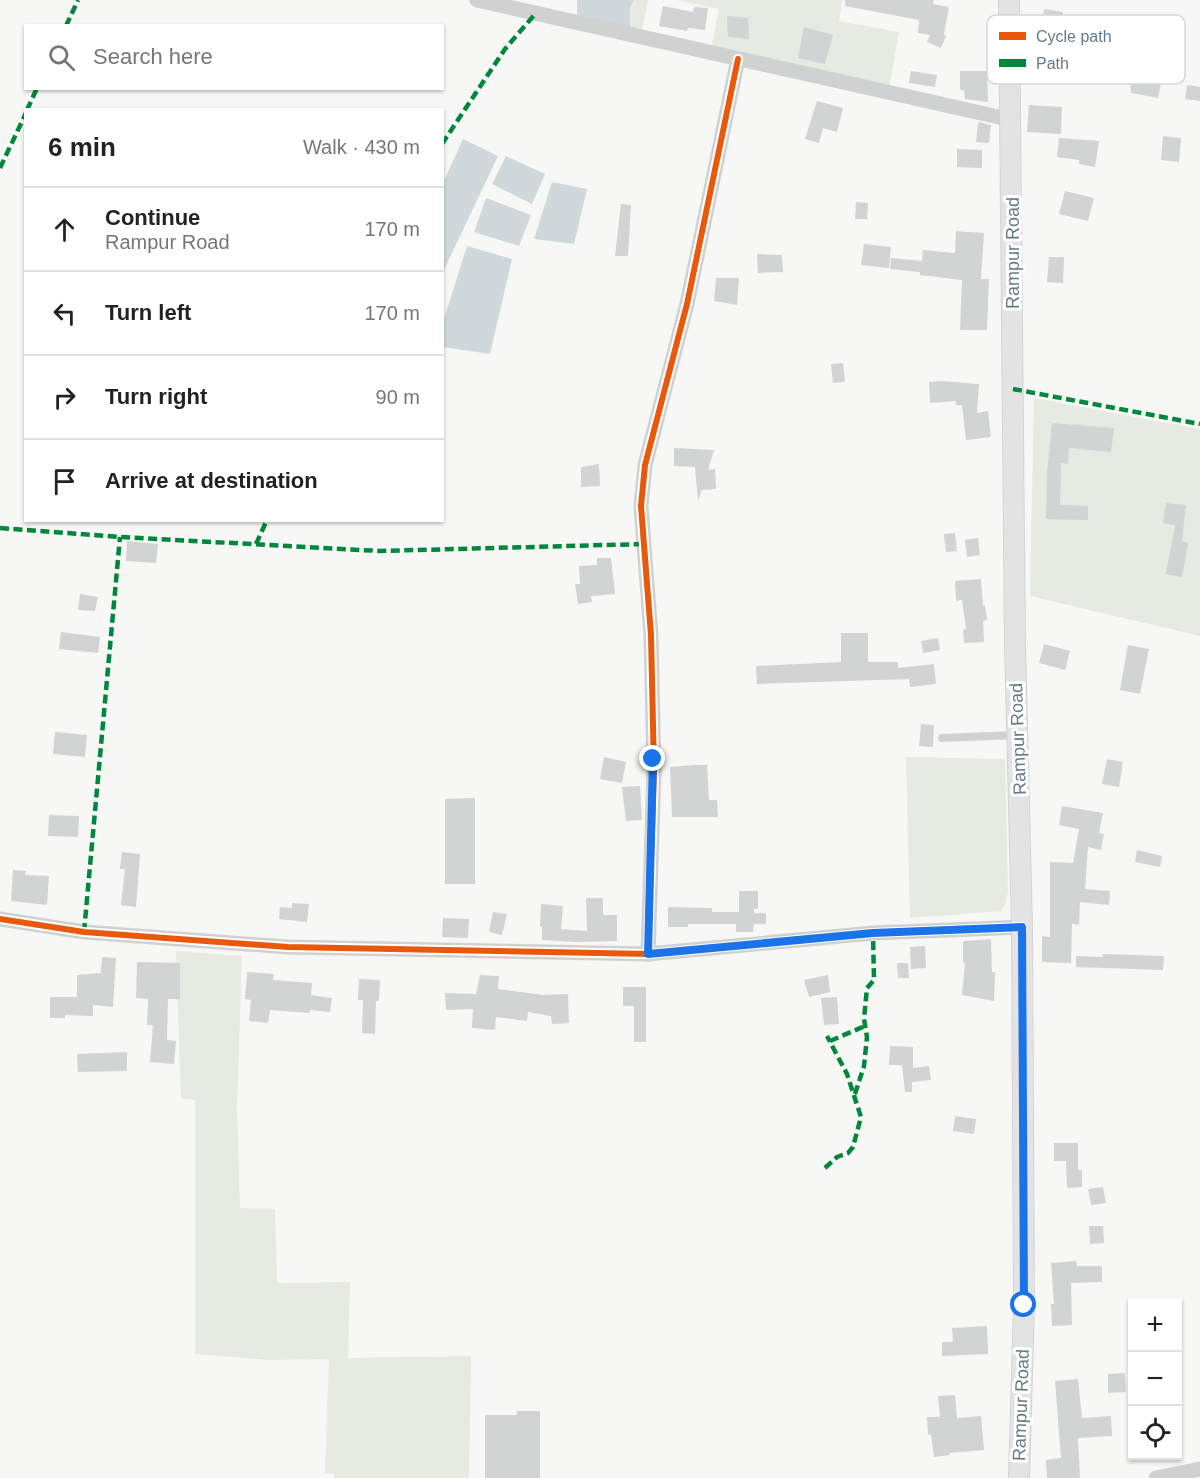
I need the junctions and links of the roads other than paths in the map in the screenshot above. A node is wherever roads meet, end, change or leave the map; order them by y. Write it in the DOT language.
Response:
graph roads {
  1 [pos="477,0"];
  2 [pos="1010,0"];
  3 [pos="1010,15"];
  4 [pos="738,59"];
  5 [pos="1011,84"];
  6 [pos="1012,120"];
  7 [pos="1016,735"];
  8 [pos="942,738"];
  9 [pos="0,920"];
  10 [pos="1022,927"];
  11 [pos="648,954"];
  12 [pos="1200,1469"];
  13 [pos="1019,1478"];
  14 [pos="1156,1478"];
  1 -- 4 [label="street"];
  2 -- 3 [label="main road, Rampur Road"];
  4 -- 6 [label="street"];
  4 -- 11 [label="street"];
  5 -- 6 [label="main road, Rampur Road"];
  6 -- 7 [label="main road, Rampur Road"];
  7 -- 8 [label="lane"];
  7 -- 10 [label="main road, Rampur Road"];
  9 -- 11 [label="street"];
  10 -- 11 [label="street"];
  10 -- 13 [label="main road, Rampur Road"];
  12 -- 14 [label="street"];
}
